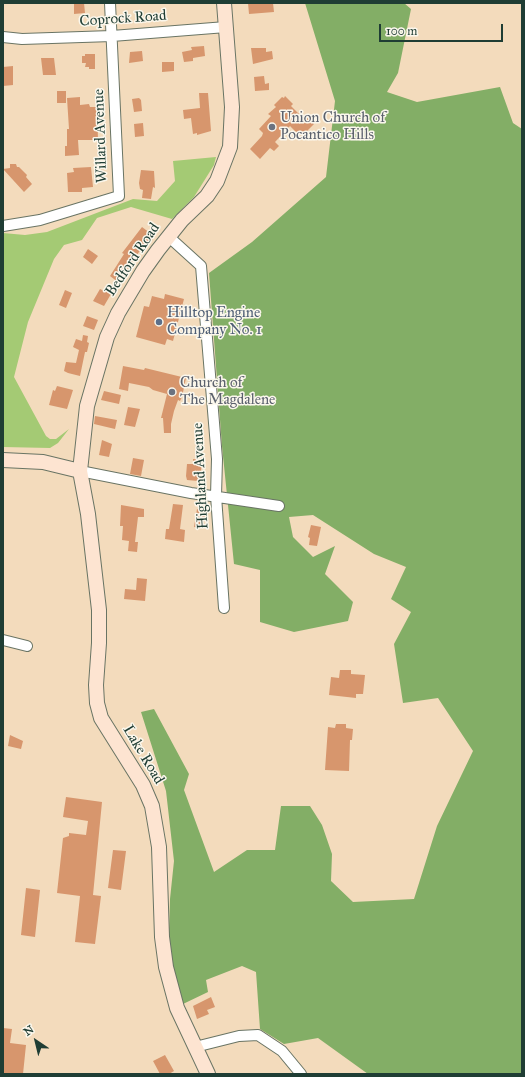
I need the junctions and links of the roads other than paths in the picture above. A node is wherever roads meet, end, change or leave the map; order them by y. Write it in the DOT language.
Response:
graph roads {
  1 [pos="110,3"];
  2 [pos="224,3"];
  3 [pos="226,27"];
  4 [pos="112,36"];
  5 [pos="3,37"];
  6 [pos="3,226"];
  7 [pos="169,236"];
  8 [pos="3,460"];
  9 [pos="80,471"];
  10 [pos="216,496"];
  11 [pos="279,506"];
  12 [pos="224,608"];
  13 [pos="3,640"];
  14 [pos="27,646"];
  15 [pos="195,1047"];
  16 [pos="208,1074"];
  17 [pos="301,1074"];
  1 -- 4 [label="street, Willard Avenue"];
  2 -- 3 [label="street, Bedford Road"];
  3 -- 4 [label="street, Coprock Road"];
  3 -- 7 [label="street, Bedford Road"];
  4 -- 5 [label="street, Coprock Road"];
  4 -- 6 [label="street, Willard Avenue"];
  7 -- 9 [label="street, Bedford Road"];
  7 -- 10 [label="street, Highland Avenue"];
  8 -- 9 [label="street"];
  9 -- 10 [label="street"];
  9 -- 15 [label="street, Lake Road"];
  10 -- 11 [label="street"];
  10 -- 12 [label="street, Highland Avenue"];
  13 -- 14 [label="street"];
  15 -- 16 [label="street, Lake Road"];
  15 -- 17 [label="street"];
}
